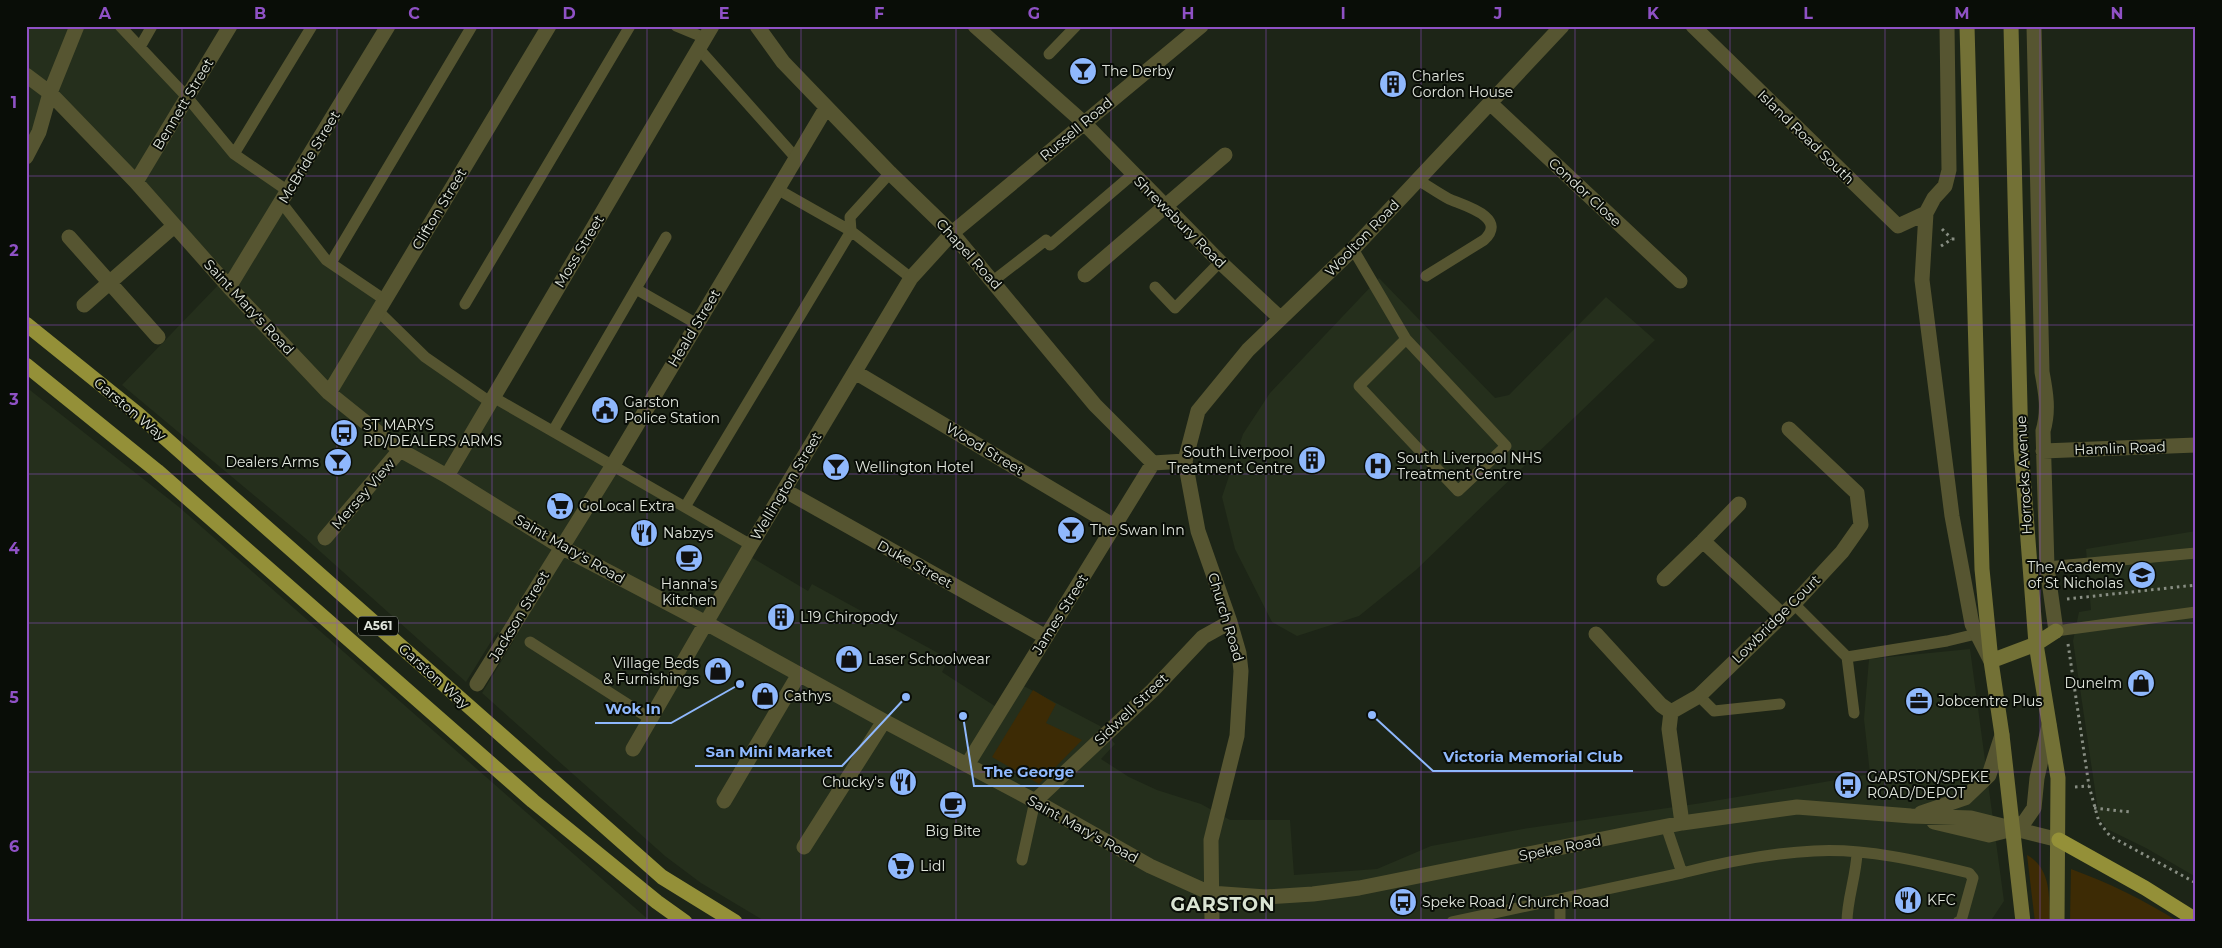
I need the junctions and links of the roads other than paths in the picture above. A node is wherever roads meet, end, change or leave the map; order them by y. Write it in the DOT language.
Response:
graph roads {
  1 [pos="77,26"];
  2 [pos="120,26"];
  3 [pos="152,26"];
  4 [pos="230,26"];
  5 [pos="312,26"];
  6 [pos="388,26"];
  7 [pos="472,26"];
  8 [pos="549,26"];
  9 [pos="630,26"];
  10 [pos="676,26"];
  11 [pos="757,26"];
  12 [pos="976,26"];
  13 [pos="1076,26"];
  14 [pos="1201,26"];
  15 [pos="1562,26"];
  16 [pos="1693,26"];
  17 [pos="1947,26"];
  18 [pos="1967,26"];
  19 [pos="2011,26"];
  20 [pos="2034,26"];
  21 [pos="705,38"];
  22 [pos="140,47"];
  23 [pos="1049,54"];
  24 [pos="26,74"];
  25 [pos="50,93"];
  26 [pos="187,97"];
  27 [pos="1490,103"];
  28 [pos="826,108"];
  29 [pos="1084,123"];
  30 [pos="234,154"];
  31 [pos="1225,156"];
  32 [pos="26,157"];
  33 [pos="796,158"];
  34 [pos="890,173"];
  35 [pos="1133,174"];
  36 [pos="1418,180"];
  37 [pos="136,182"];
  38 [pos="777,189"];
  39 [pos="285,197"];
  40 [pos="1166,208"];
  41 [pos="1926,213"];
  42 [pos="174,226"];
  43 [pos="850,231"];
  44 [pos="952,233"];
  45 [pos="666,236"];
  46 [pos="69,237"];
  47 [pos="1353,249"];
  48 [pos="1220,262"];
  49 [pos="331,263"];
  50 [pos="1085,275"];
  51 [pos="1426,276"];
  52 [pos="911,278"];
  53 [pos="993,281"];
  54 [pos="1680,281"];
  55 [pos="108,283"];
  56 [pos="229,287"];
  57 [pos="1155,287"];
  58 [pos="636,289"];
  59 [pos="465,304"];
  60 [pos="84,305"];
  61 [pos="381,306"];
  62 [pos="1280,318"];
  63 [pos="26,324"];
  64 [pos="696,324"];
  65 [pos="158,337"];
  66 [pos="1406,339"];
  67 [pos="26,365"];
  68 [pos="855,372"];
  69 [pos="329,393"];
  70 [pos="492,399"];
  71 [pos="1789,429"];
  72 [pos="552,430"];
  73 [pos="2196,445"];
  74 [pos="400,450"];
  75 [pos="2043,451"];
  76 [pos="1186,461"];
  77 [pos="1153,463"];
  78 [pos="613,465"];
  79 [pos="447,476"];
  80 [pos="784,490"];
  81 [pos="1739,504"];
  82 [pos="685,507"];
  83 [pos="1114,526"];
  84 [pos="325,538"];
  85 [pos="1703,541"];
  86 [pos="751,545"];
  87 [pos="561,547"];
  88 [pos="2196,553"];
  89 [pos="2047,567"];
  90 [pos="1664,578"];
  91 [pos="1794,604"];
  92 [pos="2196,612"];
  93 [pos="1782,615"];
  94 [pos="1230,622"];
  95 [pos="706,623"];
  96 [pos="2056,631"];
  97 [pos="1596,634"];
  98 [pos="1976,634"];
  99 [pos="1046,637"];
  100 [pos="530,642"];
  101 [pos="2036,644"];
  102 [pos="1848,657"];
  103 [pos="1991,661"];
  104 [pos="799,674"];
  105 [pos="478,684"];
  106 [pos="1699,696"];
  107 [pos="1780,704"];
  108 [pos="1671,712"];
  109 [pos="1854,713"];
  110 [pos="649,718"];
  111 [pos="884,721"];
  112 [pos="2049,725"];
  113 [pos="2002,735"];
  114 [pos="633,749"];
  115 [pos="967,766"];
  116 [pos="724,801"];
  117 [pos="1034,801"];
  118 [pos="1911,816"];
  119 [pos="1682,823"];
  120 [pos="1666,826"];
  121 [pos="2013,829"];
  122 [pos="2059,840"];
  123 [pos="804,847"];
  124 [pos="1858,853"];
  125 [pos="1022,860"];
  126 [pos="1682,873"];
  127 [pos="1210,893"];
  128 [pos="1560,899"];
  129 [pos="2020,919"];
  130 [pos="2196,920"];
  131 [pos="685,922"];
  132 [pos="734,922"];
  133 [pos="1212,922"];
  134 [pos="1452,922"];
  135 [pos="1560,922"];
  136 [pos="1847,922"];
  137 [pos="1958,922"];
  138 [pos="2058,922"];
  1 -- 25 [label="street"];
  2 -- 22 [label="lane"];
  3 -- 22 [label="lane"];
  4 -- 26 [label="street, Bennett Street"];
  5 -- 30 [label="lane"];
  6 -- 39 [label="street, McBride Street"];
  7 -- 49 [label="lane"];
  8 -- 61 [label="street, Clifton Street"];
  9 -- 59 [label="lane"];
  10 -- 21 [label="lane"];
  11 -- 28 [label="street, Chapel Road"];
  12 -- 29 [label="street, Shrewsbury Road"];
  13 -- 23 [label="lane"];
  14 -- 29 [label="street, Russell Road"];
  15 -- 27 [label="street, Woolton Road"];
  16 -- 41 [label="street, Island Road South"];
  17 -- 41 [label="street"];
  18 -- 103 [label="main road"];
  19 -- 101 [label="main road, Horrocks Avenue"];
  20 -- 75 [label="street, Horrocks Avenue"];
  21 -- 33 [label="lane"];
  21 -- 70 [label="street, Moss Street"];
  22 -- 26 [label="lane"];
  24 -- 25 [label="street, Saint Mary's Road"];
  25 -- 32 [label="street"];
  25 -- 37 [label="street, Saint Mary's Road"];
  26 -- 30 [label="lane"];
  26 -- 37 [label="street, Bennett Street"];
  27 -- 36 [label="street, Woolton Road"];
  27 -- 54 [label="street, Condor Close"];
  28 -- 33 [label="street, Heald Street"];
  28 -- 34 [label="street, Chapel Road"];
  29 -- 35 [label="street, Shrewsbury Road"];
  29 -- 44 [label="street, Russell Road"];
  30 -- 39 [label="lane"];
  31 -- 40 [label="street"];
  33 -- 38 [label="street, Heald Street"];
  34 -- 43 [label="lane"];
  34 -- 44 [label="street, Chapel Road"];
  35 -- 40 [label="street, Shrewsbury Road"];
  35 -- 53 [label="lane"];
  36 -- 47 [label="street, Woolton Road"];
  36 -- 51 [label="lane"];
  37 -- 42 [label="street, Saint Mary's Road"];
  38 -- 43 [label="lane"];
  38 -- 64 [label="street, Heald Street"];
  39 -- 49 [label="lane"];
  39 -- 56 [label="street, McBride Street"];
  40 -- 48 [label="street, Shrewsbury Road"];
  40 -- 50 [label="street"];
  41 -- 98 [label="street"];
  42 -- 55 [label="street"];
  42 -- 56 [label="street, Saint Mary's Road"];
  43 -- 52 [label="lane"];
  43 -- 82 [label="lane"];
  44 -- 52 [label="street, Wellington Street"];
  44 -- 53 [label="street, Chapel Road"];
  45 -- 58 [label="lane"];
  46 -- 55 [label="street"];
  47 -- 62 [label="street, Woolton Road"];
  47 -- 66 [label="lane"];
  48 -- 57 [label="lane"];
  48 -- 62 [label="street, Shrewsbury Road"];
  49 -- 61 [label="lane"];
  52 -- 68 [label="street, Wellington Street"];
  53 -- 77 [label="street, Chapel Road"];
  55 -- 60 [label="street"];
  55 -- 65 [label="street"];
  56 -- 69 [label="street, Saint Mary's Road"];
  58 -- 64 [label="lane"];
  58 -- 72 [label="lane"];
  61 -- 69 [label="street, Clifton Street"];
  61 -- 70 [label="lane"];
  62 -- 76 [label="street, Woolton Road"];
  63 -- 132 [label="highway, Garston Way / A561"];
  64 -- 78 [label="street, Heald Street"];
  66 -- 66 [label="lane"];
  67 -- 131 [label="highway, Garston Way / A561"];
  68 -- 80 [label="street, Wellington Street"];
  68 -- 83 [label="street, Wood Street"];
  69 -- 74 [label="street, Saint Mary's Road"];
  70 -- 72 [label="lane"];
  70 -- 79 [label="street, Moss Street"];
  71 -- 91 [label="street, Lowbridge Court"];
  72 -- 78 [label="lane"];
  73 -- 75 [label="street, Hamlin Road"];
  74 -- 79 [label="street, Saint Mary's Road"];
  74 -- 84 [label="street, Mersey View"];
  75 -- 89 [label="street, Horrocks Avenue"];
  76 -- 77 [label="street"];
  76 -- 94 [label="street, Church Road"];
  77 -- 83 [label="street, James Street"];
  78 -- 82 [label="lane"];
  78 -- 87 [label="street, Heald Street"];
  79 -- 87 [label="street, Saint Mary's Road"];
  80 -- 86 [label="street, Wellington Street"];
  80 -- 99 [label="street, Duke Street"];
  81 -- 85 [label="street"];
  82 -- 86 [label="lane"];
  83 -- 99 [label="street, James Street"];
  85 -- 90 [label="street"];
  85 -- 93 [label="street"];
  86 -- 95 [label="street, Wellington Street"];
  87 -- 95 [label="street, Saint Mary's Road"];
  87 -- 105 [label="street, Jackson Street"];
  88 -- 89 [label="lane"];
  89 -- 96 [label="street, Horrocks Avenue"];
  91 -- 93 [label="street, Lowbridge Court"];
  91 -- 102 [label="lane"];
  92 -- 96 [label="lane"];
  93 -- 106 [label="street, Lowbridge Court"];
  94 -- 117 [label="street, Sidwell Street"];
  94 -- 127 [label="street, Church Road"];
  95 -- 104 [label="street, Saint Mary's Road"];
  95 -- 110 [label="street, Wellington Street"];
  96 -- 101 [label="main road"];
  97 -- 108 [label="street"];
  98 -- 102 [label="lane"];
  98 -- 103 [label="street"];
  99 -- 115 [label="street, James Street"];
  100 -- 110 [label="lane"];
  101 -- 103 [label="main road"];
  101 -- 112 [label="main road, Horrocks Avenue"];
  102 -- 109 [label="lane"];
  103 -- 113 [label="main road"];
  104 -- 111 [label="street, Saint Mary's Road"];
  104 -- 116 [label="street"];
  106 -- 107 [label="lane"];
  106 -- 108 [label="street, Lowbridge Court"];
  108 -- 119 [label="street"];
  110 -- 114 [label="street, Wellington Street"];
  111 -- 115 [label="street, Saint Mary's Road"];
  111 -- 123 [label="street"];
  112 -- 121 [label="street"];
  112 -- 122 [label="main road, Horrocks Avenue"];
  113 -- 118 [label="street, Speke Road"];
  113 -- 121 [label="main road"];
  115 -- 117 [label="street, Saint Mary's Road"];
  117 -- 125 [label="lane"];
  117 -- 127 [label="street, Saint Mary's Road"];
  118 -- 119 [label="street, Speke Road"];
  118 -- 121 [label="street, Speke Road"];
  119 -- 120 [label="street, Speke Road"];
  120 -- 126 [label="lane"];
  120 -- 127 [label="street, Speke Road"];
  121 -- 122 [label="street, Speke Road"];
  121 -- 129 [label="main road"];
  122 -- 130 [label="highway"];
  122 -- 138 [label="main road, Horrocks Avenue"];
  124 -- 126 [label="lane"];
  124 -- 136 [label="lane"];
  124 -- 137 [label="lane"];
  126 -- 128 [label="lane"];
  127 -- 133 [label="street, Church Road"];
  128 -- 134 [label="lane"];
  128 -- 135 [label="lane"];
}
